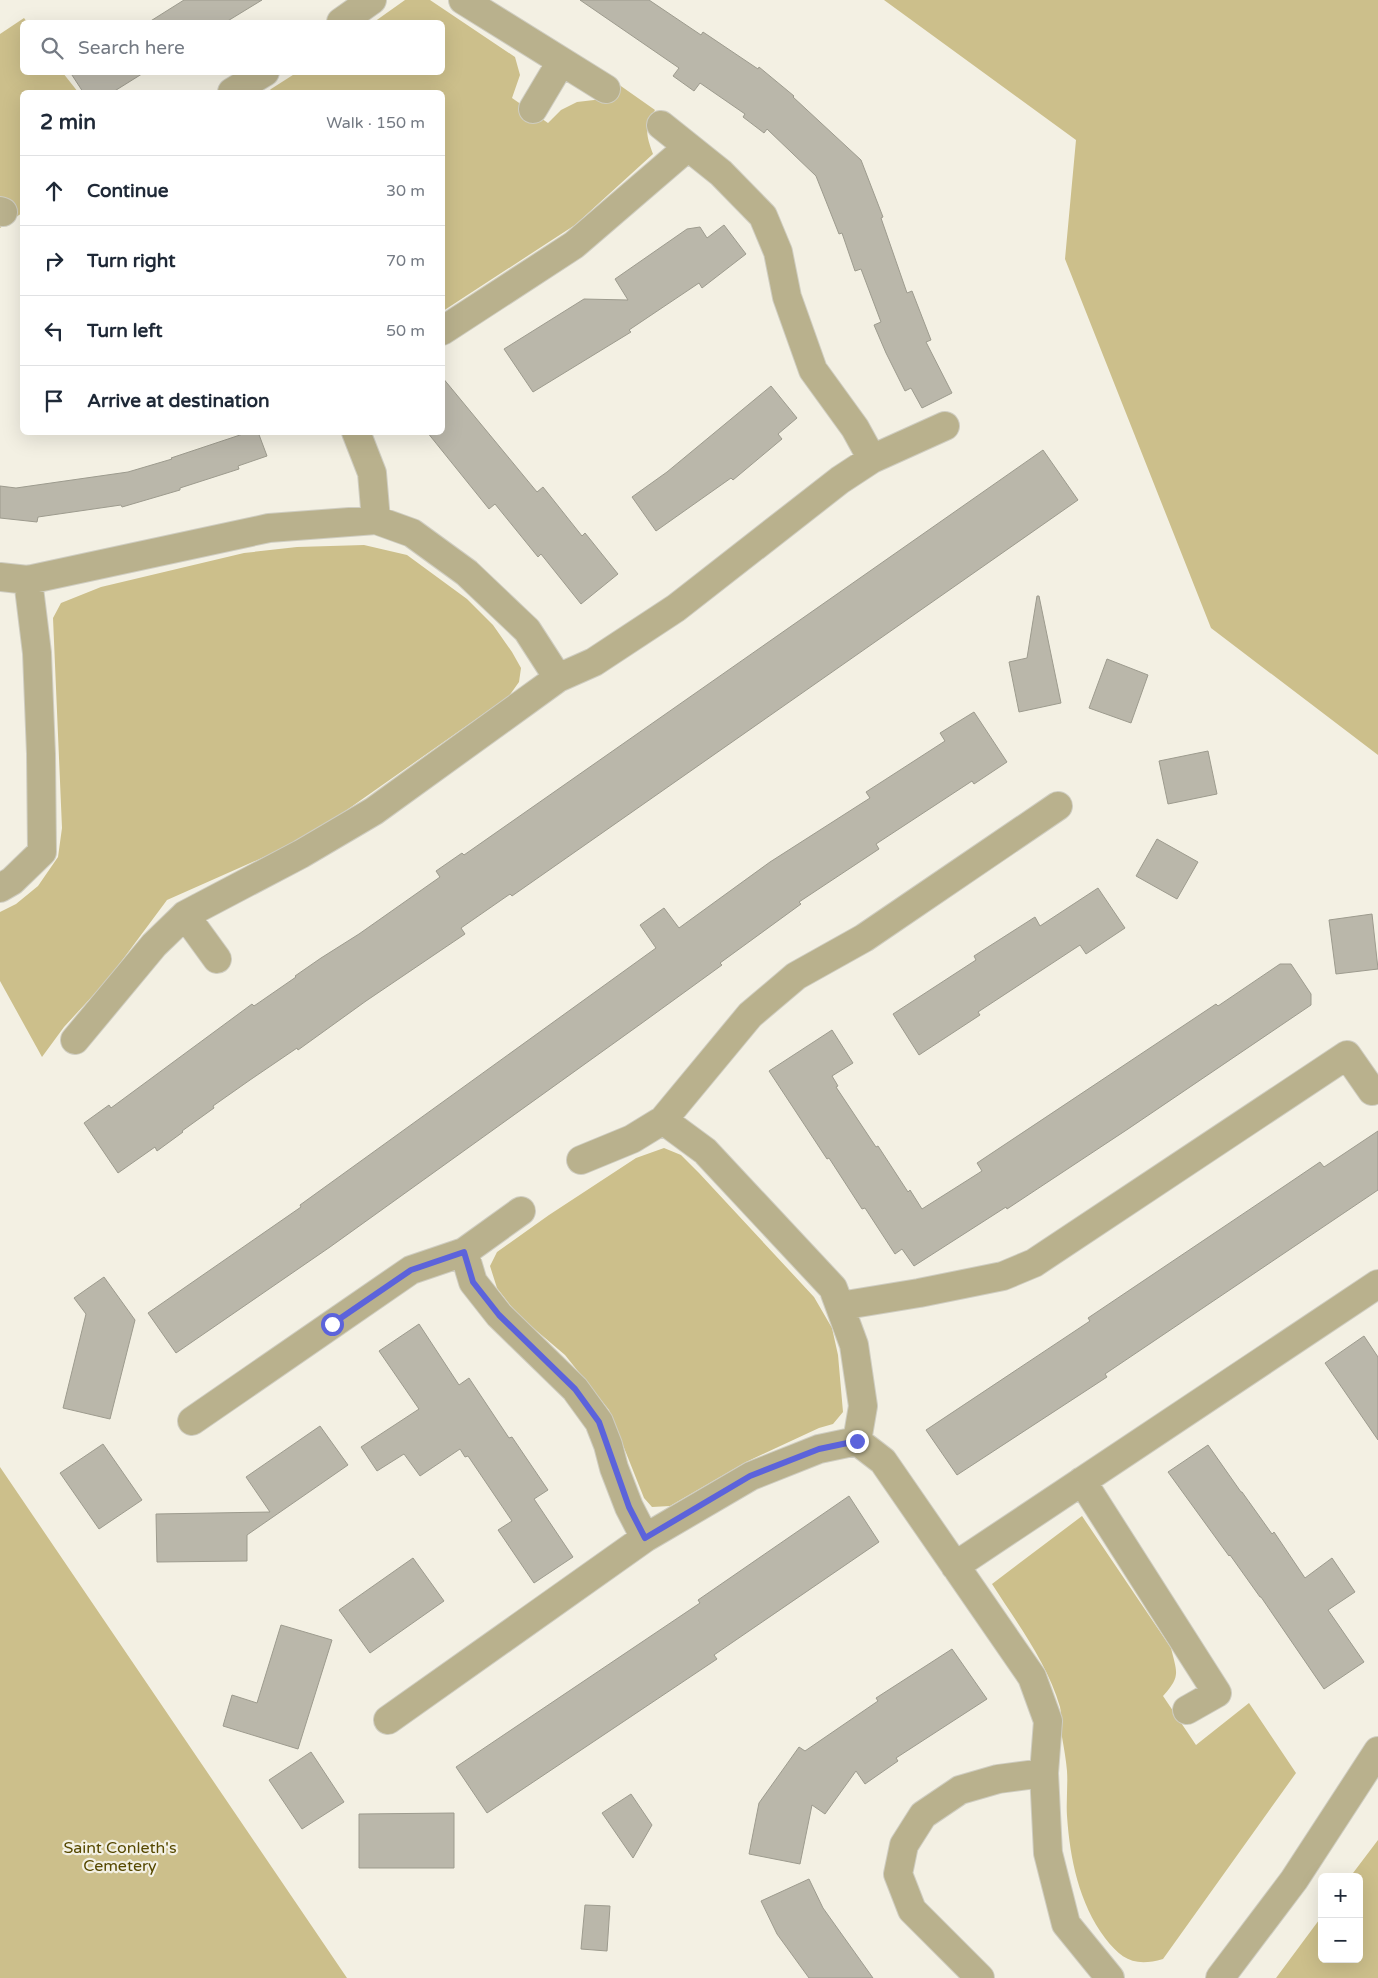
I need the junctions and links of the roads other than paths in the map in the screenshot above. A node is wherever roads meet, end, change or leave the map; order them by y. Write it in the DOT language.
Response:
graph roads {
  1 [pos="372,0"];
  2 [pos="463,0"];
  3 [pos="344,20"];
  4 [pos="561,62"];
  5 [pos="260,75"];
  6 [pos="606,89"];
  7 [pos="235,90"];
  8 [pos="533,109"];
  9 [pos="661,125"];
  10 [pos="688,146"];
  11 [pos="445,330"];
  12 [pos="945,426"];
  13 [pos="357,435"];
  14 [pos="872,458"];
  15 [pos="376,520"];
  16 [pos="0,577"];
  17 [pos="28,580"];
  18 [pos="558,678"];
  19 [pos="1058,806"];
  20 [pos="0,888"];
  21 [pos="185,915"];
  22 [pos="217,959"];
  23 [pos="75,1040"];
  24 [pos="1372,1091"];
  25 [pos="664,1120"];
  26 [pos="581,1160"];
  27 [pos="520,1211"];
  28 [pos="464,1252"];
  29 [pos="1378,1284"];
  30 [pos="840,1306"];
  31 [pos="192,1421"];
  32 [pos="857,1441"];
  33 [pos="1082,1481"];
  34 [pos="645,1538"];
  35 [pos="955,1566"];
  36 [pos="1187,1710"];
  37 [pos="388,1720"];
  38 [pos="1378,1751"];
  39 [pos="1044,1773"];
  40 [pos="980,1978"];
  41 [pos="1110,1978"];
  42 [pos="1220,1978"];
  1 -- 3 [label="street"];
  2 -- 4 [label="street"];
  4 -- 6 [label="street"];
  4 -- 8 [label="street"];
  5 -- 7 [label="street"];
  9 -- 10 [label="street"];
  10 -- 11 [label="street"];
  10 -- 14 [label="street"];
  12 -- 14 [label="street"];
  13 -- 15 [label="street"];
  14 -- 18 [label="street"];
  15 -- 17 [label="street"];
  15 -- 18 [label="street"];
  16 -- 17 [label="street"];
  17 -- 20 [label="street"];
  18 -- 21 [label="street"];
  19 -- 25 [label="street"];
  21 -- 22 [label="street"];
  21 -- 23 [label="street"];
  24 -- 30 [label="street"];
  25 -- 26 [label="street"];
  25 -- 30 [label="street"];
  27 -- 28 [label="street"];
  28 -- 31 [label="street"];
  28 -- 34 [label="street"];
  29 -- 33 [label="street"];
  30 -- 32 [label="street"];
  32 -- 34 [label="street"];
  32 -- 35 [label="street"];
  33 -- 35 [label="street"];
  33 -- 36 [label="street"];
  34 -- 37 [label="street"];
  35 -- 39 [label="street"];
  38 -- 42 [label="street"];
  39 -- 40 [label="street"];
  39 -- 41 [label="street"];
}
